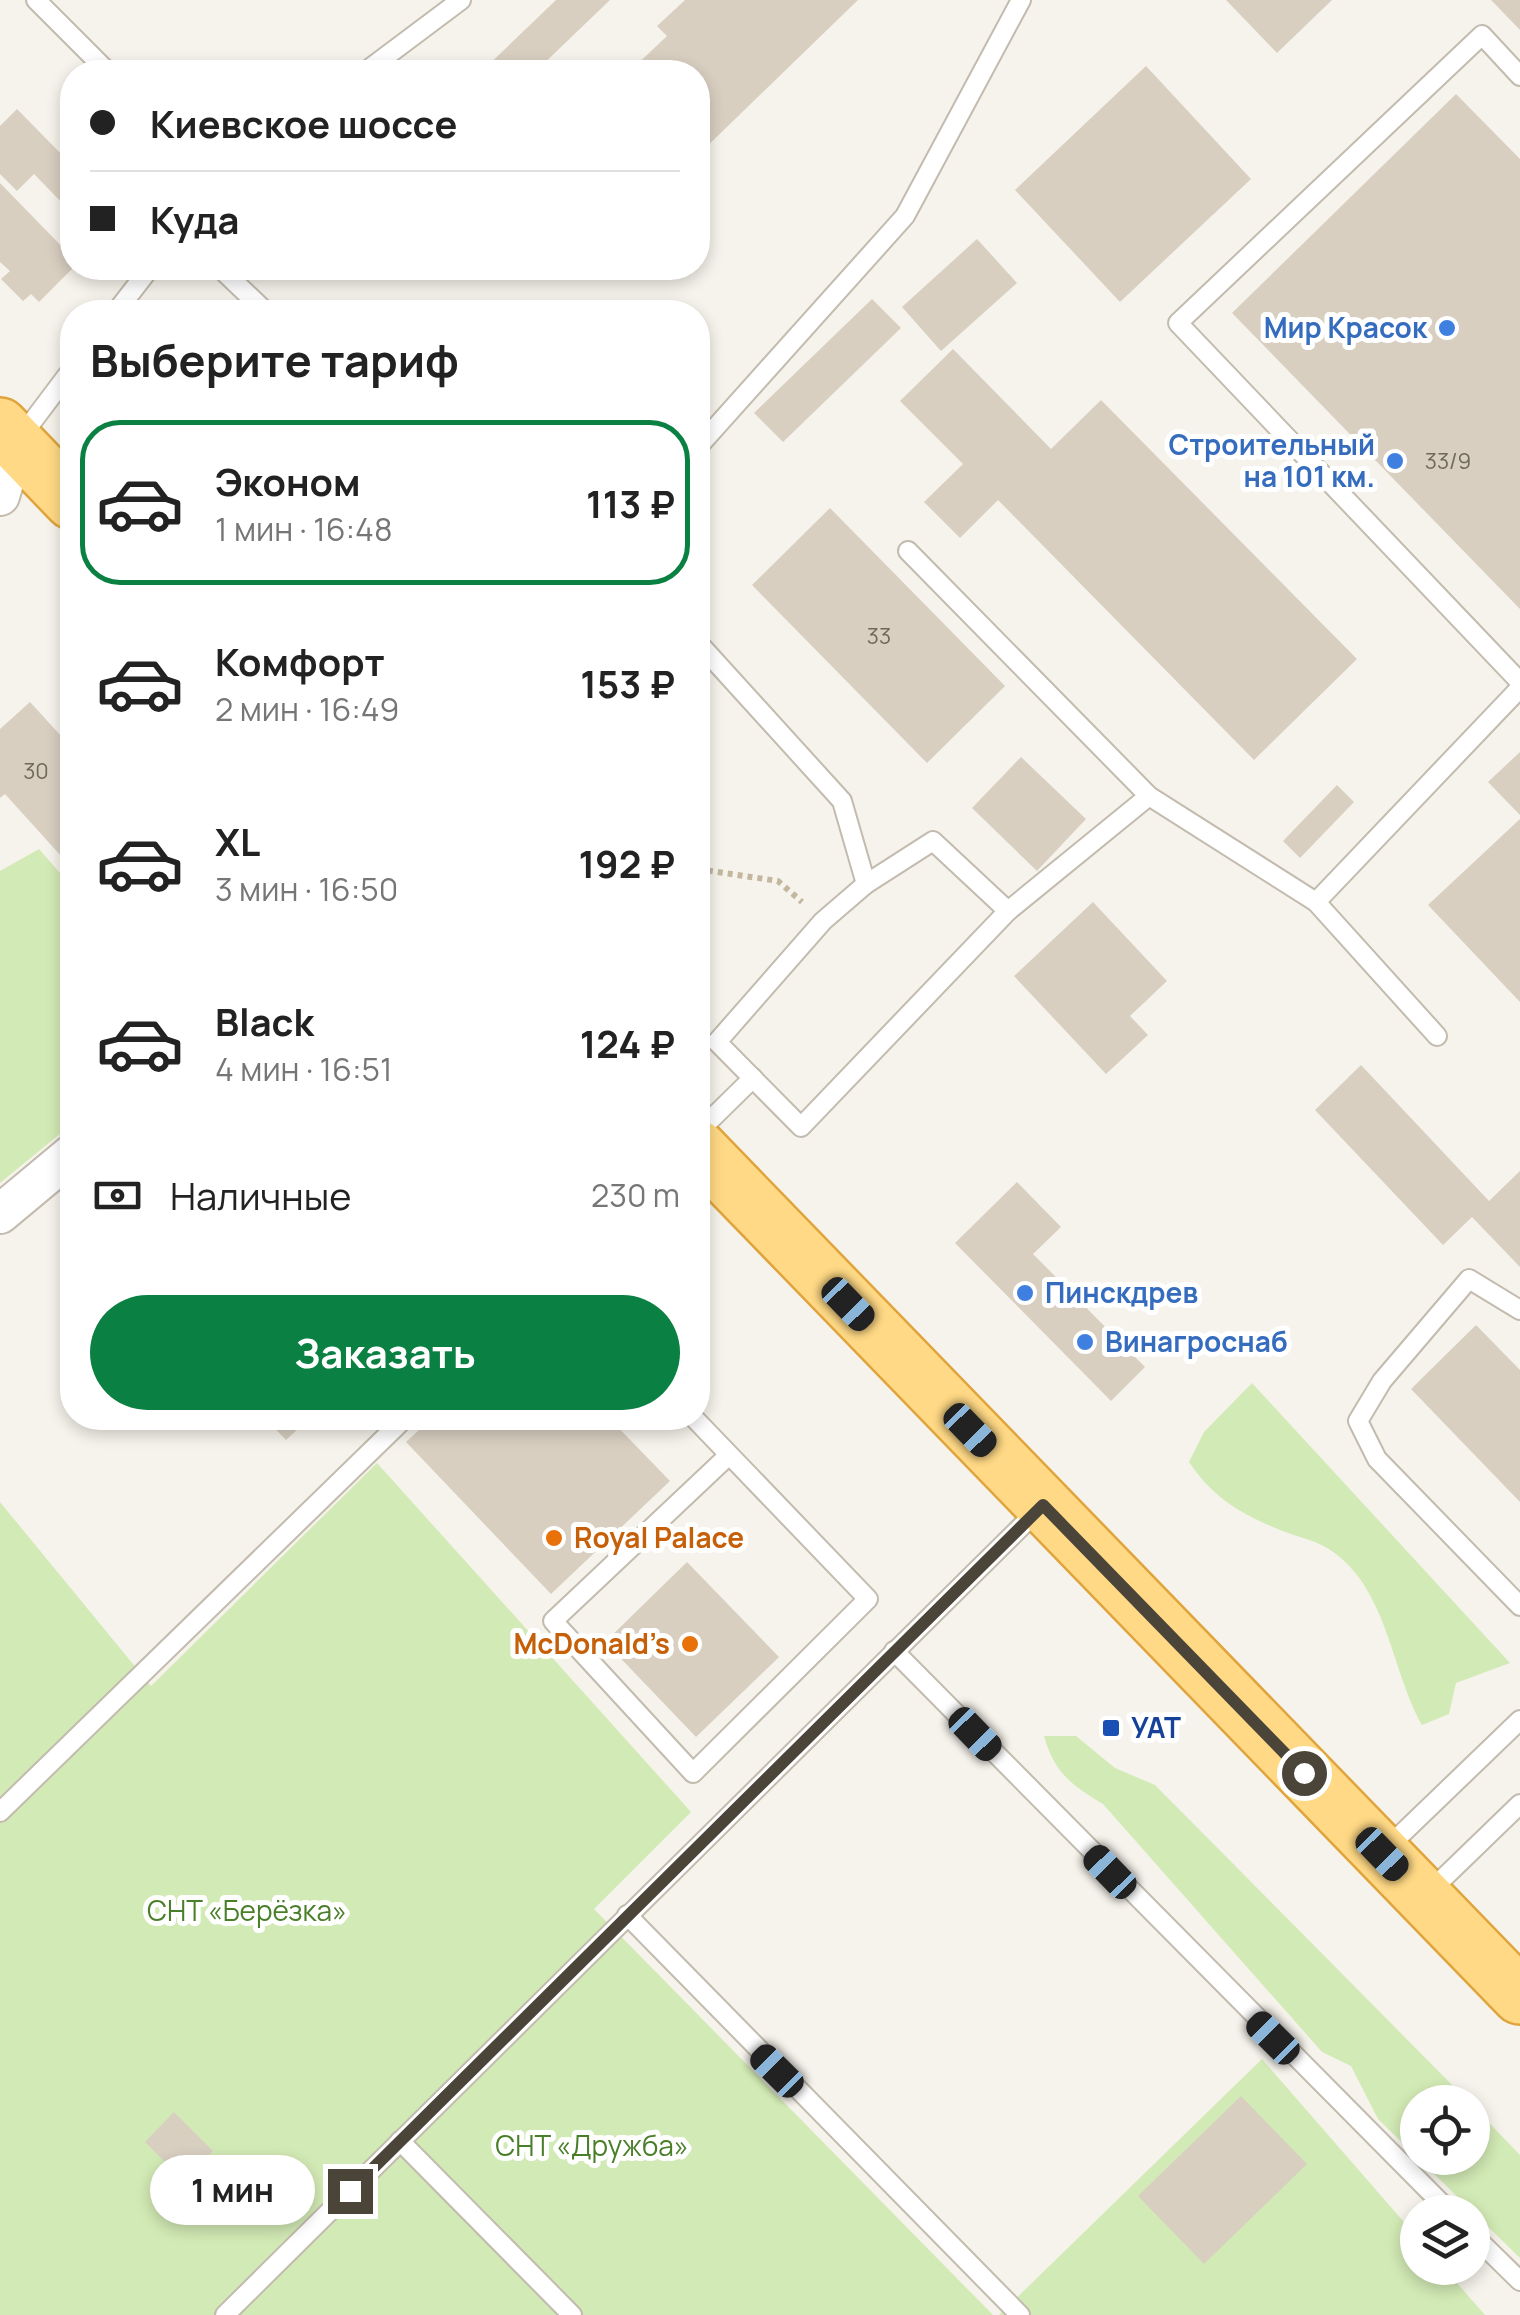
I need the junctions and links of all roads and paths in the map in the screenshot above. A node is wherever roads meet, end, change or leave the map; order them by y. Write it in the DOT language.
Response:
graph roads {
  1 [pos="36,0"];
  2 [pos="461,0"];
  3 [pos="1021,0"];
  4 [pos="96,60"];
  5 [pos="381,60"];
  6 [pos="1520,76"];
  7 [pos="141,280"];
  8 [pos="233,280"];
  9 [pos="125,300"];
  10 [pos="253,300"];
  11 [pos="60,381"];
  12 [pos="8,434"];
  13 [pos="710,434"];
  14 [pos="60,488"];
  15 [pos="0,496"];
  16 [pos="908,551"];
  17 [pos="710,656"];
  18 [pos="1520,685"];
  19 [pos="1148,796"];
  20 [pos="710,871"];
  21 [pos="866,884"];
  22 [pos="1316,902"];
  23 [pos="1008,910"];
  24 [pos="823,920"];
  25 [pos="1437,1036"];
  26 [pos="753,1078"];
  27 [pos="710,1120"];
  28 [pos="710,1160"];
  29 [pos="60,1164"];
  30 [pos="0,1214"];
  31 [pos="1520,1310"];
  32 [pos="393,1430"];
  33 [pos="705,1430"];
  34 [pos="729,1455"];
  35 [pos="1043,1505"];
  36 [pos="1520,1606"];
  37 [pos="894,1651"];
  38 [pos="1520,1720"];
  39 [pos="1520,1804"];
  40 [pos="0,1812"];
  41 [pos="1382,1854"];
  42 [pos="1424,1897"];
  43 [pos="627,1915"];
  44 [pos="1520,1996"];
  45 [pos="400,2141"];
  46 [pos="1433,2195"];
  47 [pos="1490,2252"];
  48 [pos="1520,2281"];
  49 [pos="225,2315"];
  50 [pos="572,2315"];
  51 [pos="1020,2315"];
  1 -- 4 [label="lane"];
  2 -- 5 [label="lane"];
  3 -- 13 [label="lane"];
  6 -- 18 [label="lane"];
  7 -- 9 [label="lane"];
  8 -- 10 [label="lane"];
  11 -- 12 [label="lane"];
  12 -- 14 [label="highway"];
  12 -- 15 [label="street"];
  16 -- 19 [label="lane"];
  17 -- 21 [label="lane"];
  18 -- 22 [label="lane"];
  19 -- 22 [label="lane"];
  19 -- 23 [label="lane"];
  20 -- 24 [label="path"];
  21 -- 23 [label="lane"];
  21 -- 24 [label="lane"];
  22 -- 25 [label="lane"];
  23 -- 26 [label="lane"];
  24 -- 26 [label="lane"];
  26 -- 27 [label="lane"];
  28 -- 35 [label="highway"];
  29 -- 30 [label="street"];
  31 -- 36 [label="lane"];
  32 -- 40 [label="lane"];
  33 -- 34 [label="lane"];
  34 -- 34 [label="lane"];
  35 -- 37 [label="lane"];
  35 -- 41 [label="highway"];
  37 -- 43 [label="lane"];
  37 -- 46 [label="lane"];
  38 -- 41 [label="lane"];
  39 -- 42 [label="lane"];
  41 -- 42 [label="highway"];
  42 -- 44 [label="highway"];
  43 -- 45 [label="lane"];
  43 -- 51 [label="lane"];
  45 -- 49 [label="lane"];
  45 -- 50 [label="lane"];
  47 -- 48 [label="lane"];
}
